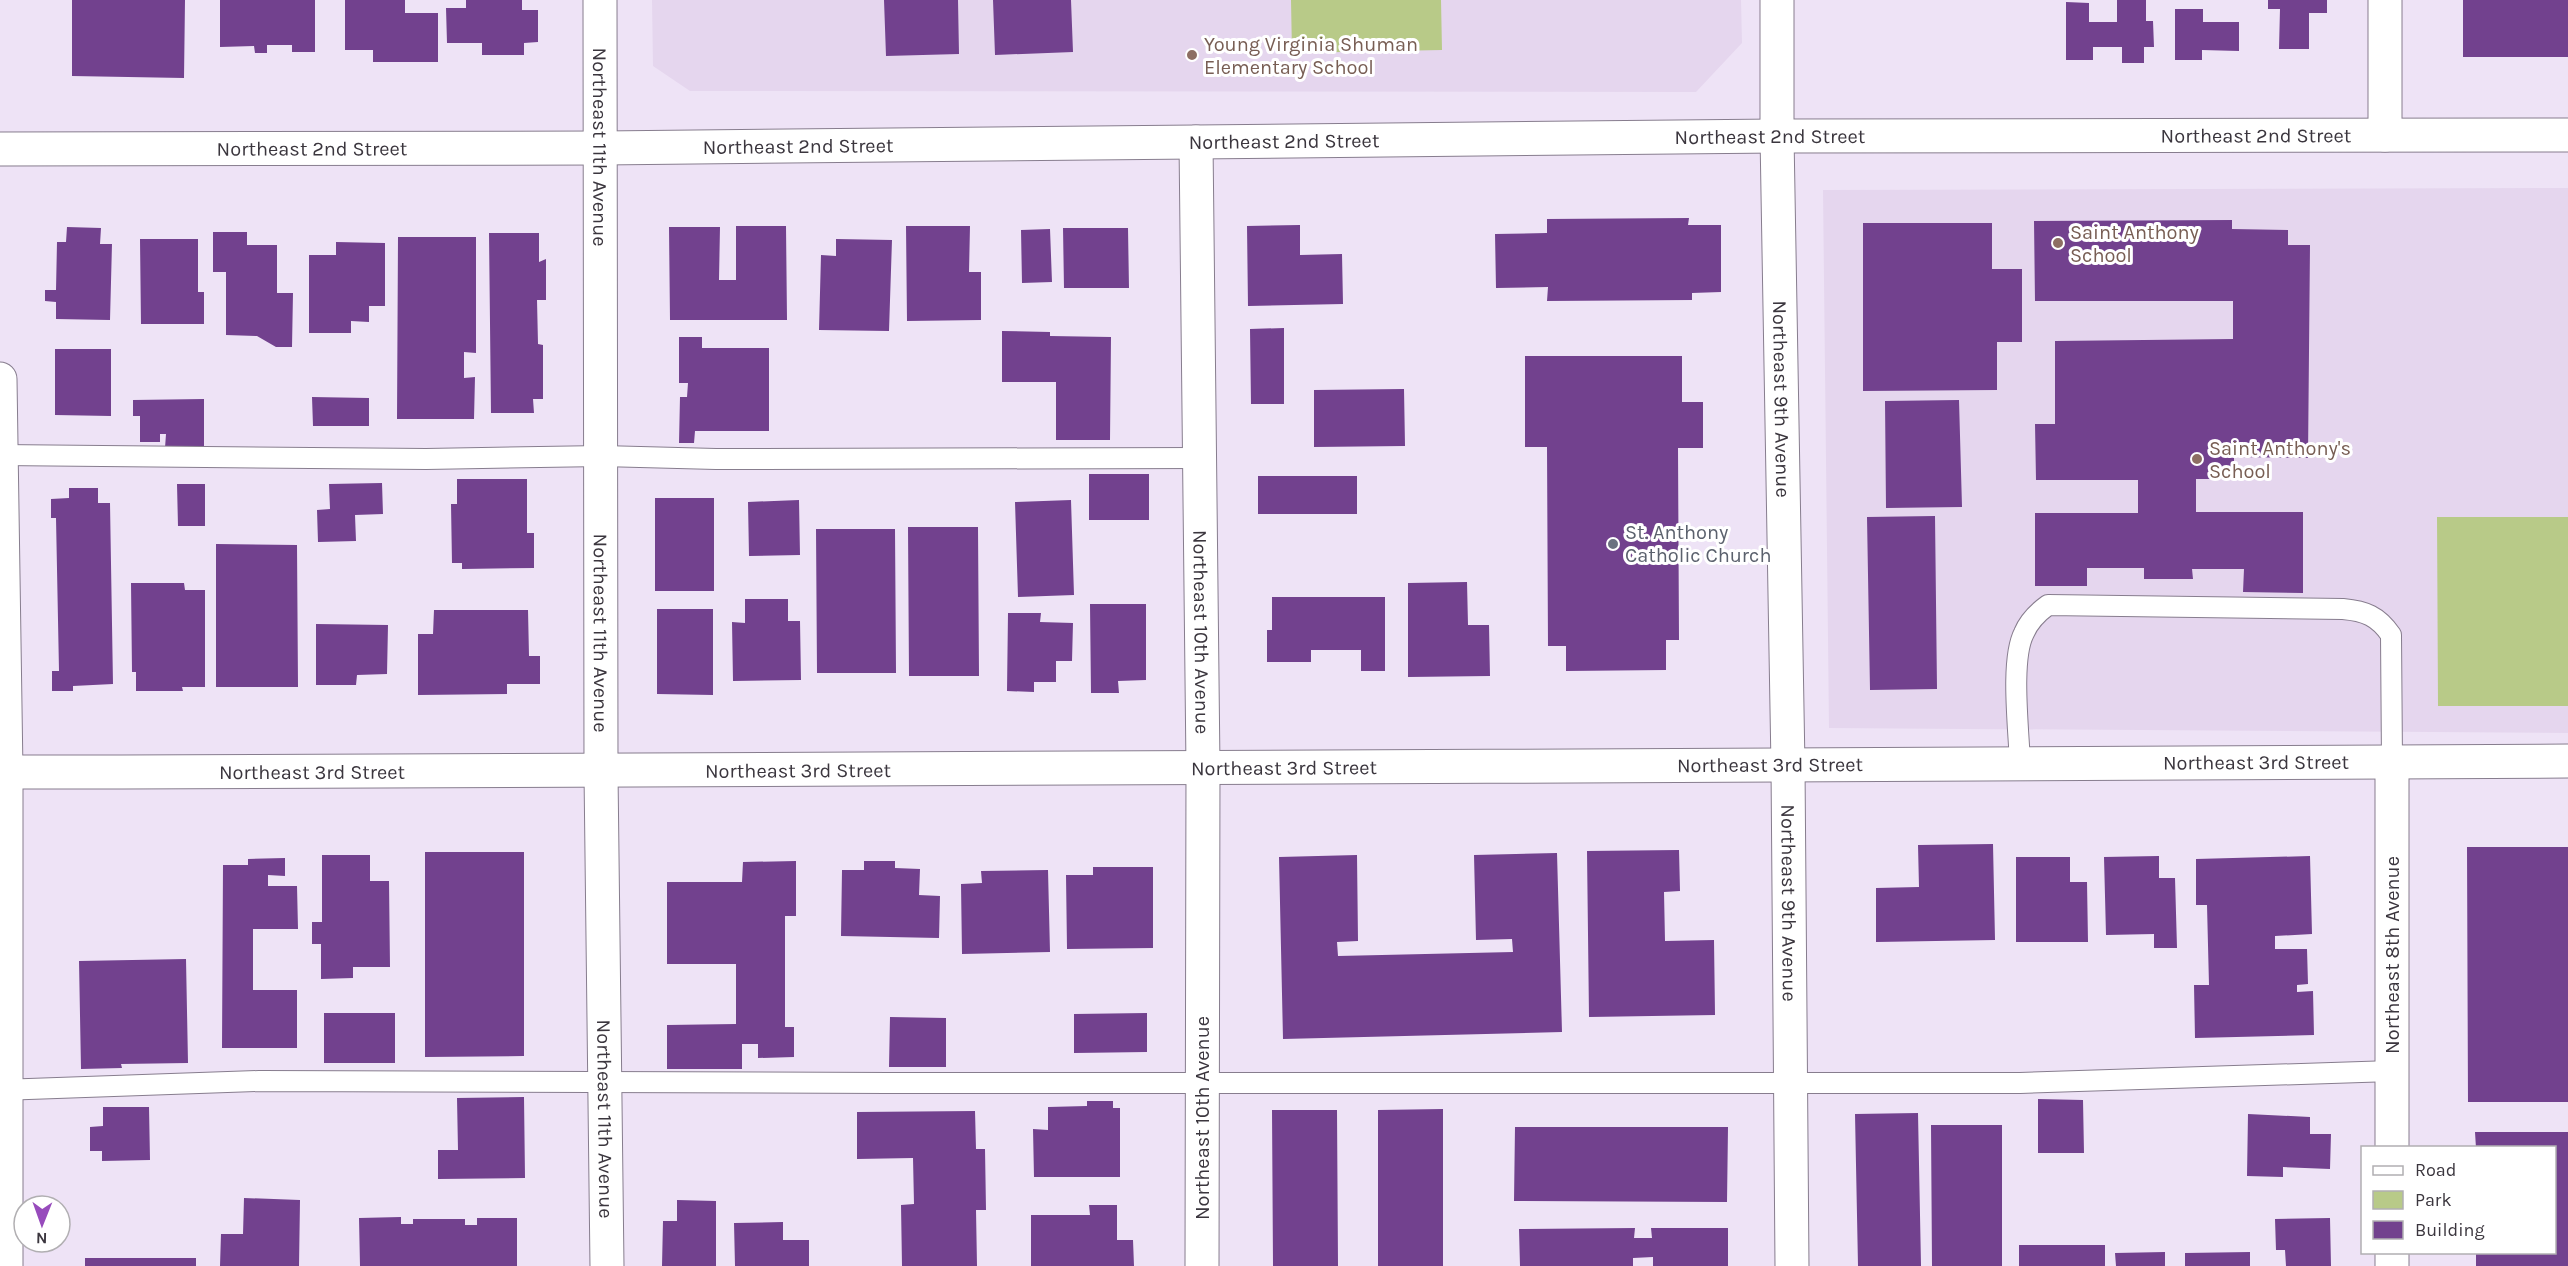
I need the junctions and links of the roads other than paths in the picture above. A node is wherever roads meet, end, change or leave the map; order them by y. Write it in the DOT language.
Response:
graph roads {
  1 [pos="600,0"];
  2 [pos="1777,0"];
  3 [pos="2385,0"];
  4 [pos="2385,135"];
  5 [pos="2568,135"];
  6 [pos="1777,136"];
  7 [pos="1196,142"];
  8 [pos="0,148"];
  9 [pos="602,148"];
  10 [pos="0,379"];
  11 [pos="1,455"];
  12 [pos="602,456"];
  13 [pos="1198,459"];
  14 [pos="2568,761"];
  15 [pos="2392,762"];
  16 [pos="2020,764"];
  17 [pos="1788,766"];
  18 [pos="1203,767"];
  19 [pos="3,772"];
  20 [pos="601,773"];
  21 [pos="2392,1071"];
  22 [pos="605,1082"];
  23 [pos="1202,1083"];
  24 [pos="1791,1084"];
  25 [pos="2,1090"];
  26 [pos="2392,1146"];
  27 [pos="6,1266"];
  28 [pos="607,1266"];
  29 [pos="1202,1266"];
  30 [pos="1792,1266"];
  1 -- 9 [label="street, Northeast 11th Avenue"];
  2 -- 6 [label="street, Northeast 9th Avenue"];
  3 -- 4 [label="street"];
  4 -- 5 [label="street, Northeast 2nd Street"];
  4 -- 6 [label="street, Northeast 2nd Street"];
  6 -- 7 [label="street, Northeast 2nd Street"];
  6 -- 17 [label="street, Northeast 9th Avenue"];
  7 -- 9 [label="street, Northeast 2nd Street"];
  7 -- 13 [label="street, Northeast 10th Avenue"];
  8 -- 9 [label="street, Northeast 2nd Street"];
  9 -- 12 [label="street, Northeast 11th Avenue"];
  10 -- 11 [label="street"];
  11 -- 12 [label="lane"];
  11 -- 19 [label="street"];
  12 -- 13 [label="lane"];
  12 -- 20 [label="street, Northeast 11th Avenue"];
  13 -- 18 [label="street, Northeast 10th Avenue"];
  14 -- 15 [label="street, Northeast 3rd Street"];
  15 -- 16 [label="street, Northeast 3rd Street"];
  15 -- 16 [label="lane"];
  15 -- 21 [label="street, Northeast 8th Avenue"];
  16 -- 17 [label="street, Northeast 3rd Street"];
  17 -- 18 [label="street, Northeast 3rd Street"];
  17 -- 24 [label="street, Northeast 9th Avenue"];
  18 -- 20 [label="street, Northeast 3rd Street"];
  18 -- 23 [label="street, Northeast 10th Avenue"];
  19 -- 20 [label="street, Northeast 3rd Street"];
  19 -- 25 [label="street"];
  20 -- 22 [label="street, Northeast 11th Avenue"];
  21 -- 24 [label="lane"];
  21 -- 26 [label="street, Northeast 8th Avenue"];
  22 -- 23 [label="lane"];
  22 -- 25 [label="lane"];
  22 -- 28 [label="street, Northeast 11th Avenue"];
  23 -- 24 [label="lane"];
  23 -- 29 [label="street, Northeast 10th Avenue"];
  24 -- 30 [label="street, Northeast 9th Avenue"];
  25 -- 27 [label="street"];
}
